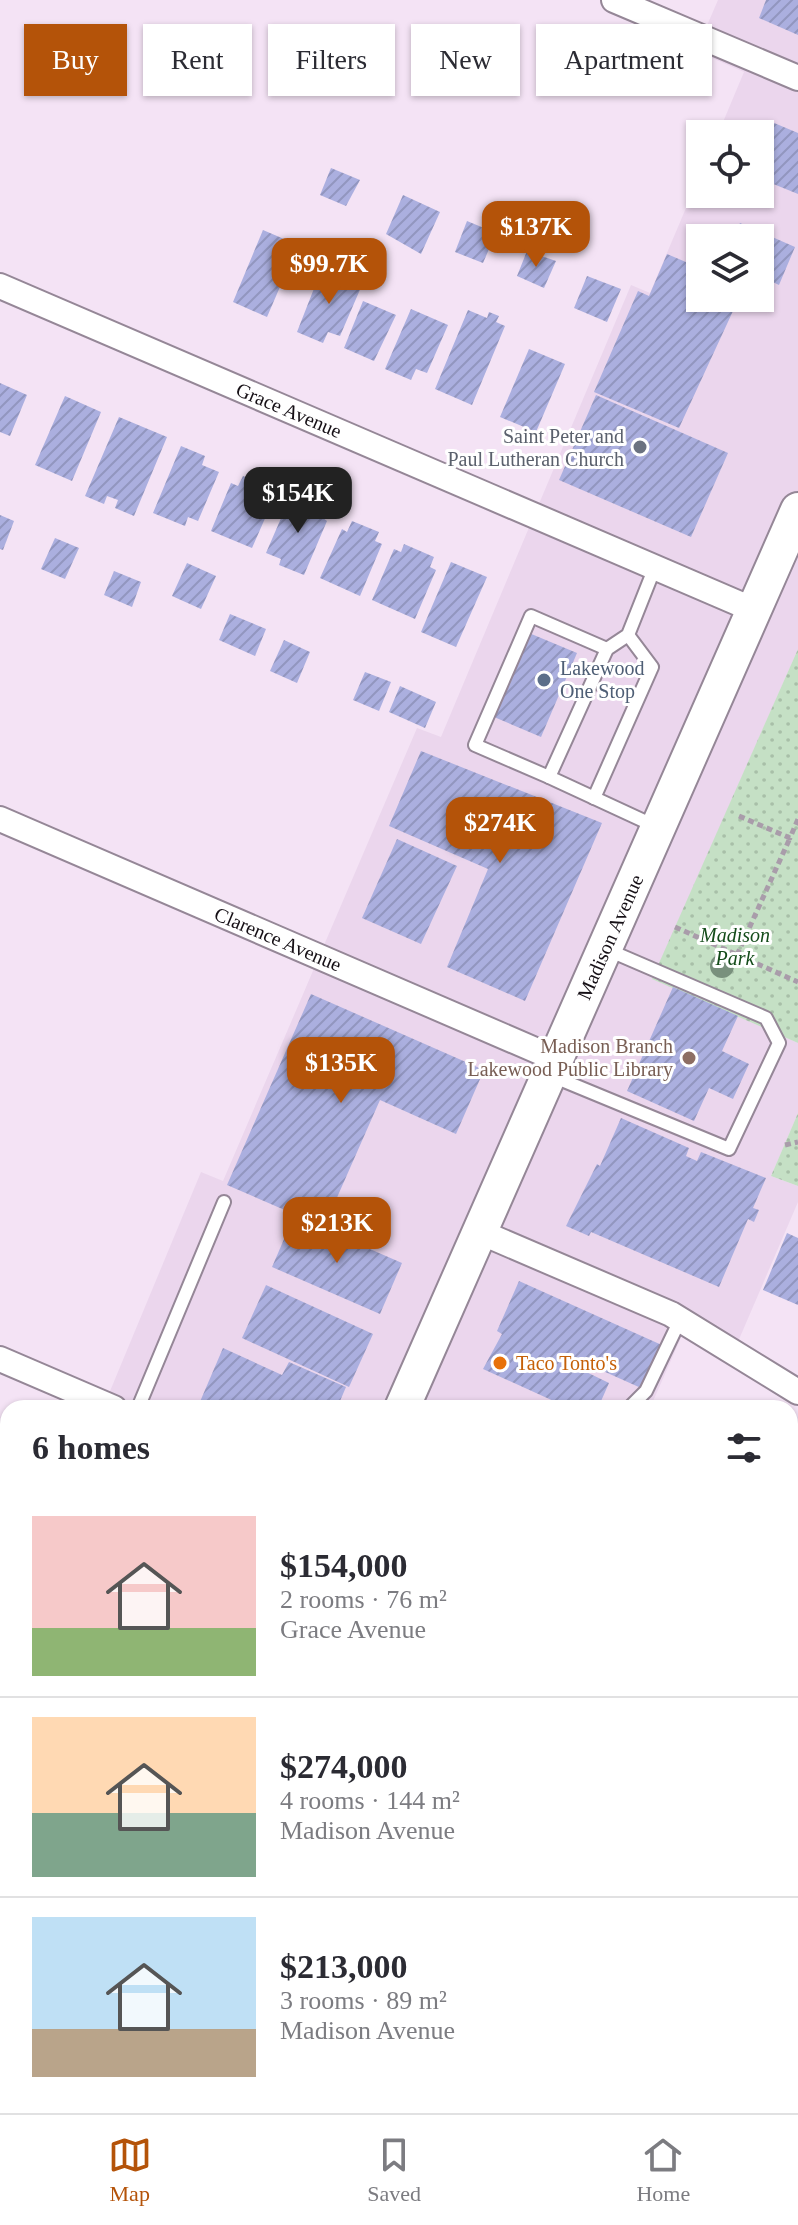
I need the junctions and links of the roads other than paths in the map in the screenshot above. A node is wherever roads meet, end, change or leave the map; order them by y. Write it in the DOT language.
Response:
graph roads {
  1 [pos="614,0"];
  2 [pos="798,78"];
  3 [pos="0,286"];
  4 [pos="798,510"];
  5 [pos="655,567"];
  6 [pos="754,610"];
  7 [pos="628,635"];
  8 [pos="607,649"];
  9 [pos="549,777"];
  10 [pos="594,798"];
  11 [pos="0,819"];
  12 [pos="658,827"];
  13 [pos="605,948"];
  14 [pos="553,1066"];
  15 [pos="224,1202"];
  16 [pos="480,1232"];
  17 [pos="680,1320"];
  18 [pos="0,1359"];
  19 [pos="798,1392"];
  20 [pos="95,1400"];
  21 [pos="141,1400"];
  22 [pos="406,1400"];
  23 [pos="637,1400"];
  1 -- 2 [label="street"];
  3 -- 5 [label="street, Grace Avenue"];
  4 -- 6 [label="main road, Madison Avenue"];
  5 -- 6 [label="street, Grace Avenue"];
  5 -- 7 [label="lane"];
  6 -- 12 [label="main road, Madison Avenue"];
  7 -- 8 [label="lane"];
  7 -- 10 [label="lane"];
  8 -- 9 [label="lane"];
  8 -- 9 [label="lane"];
  9 -- 10 [label="lane"];
  10 -- 12 [label="lane"];
  11 -- 14 [label="street, Clarence Avenue"];
  12 -- 13 [label="main road, Madison Avenue"];
  13 -- 14 [label="main road, Madison Avenue"];
  13 -- 14 [label="lane"];
  14 -- 16 [label="main road, Madison Avenue"];
  15 -- 21 [label="lane"];
  16 -- 17 [label="street"];
  16 -- 22 [label="main road, Madison Avenue"];
  17 -- 19 [label="street"];
  17 -- 23 [label="lane"];
  18 -- 20 [label="street"];
}
